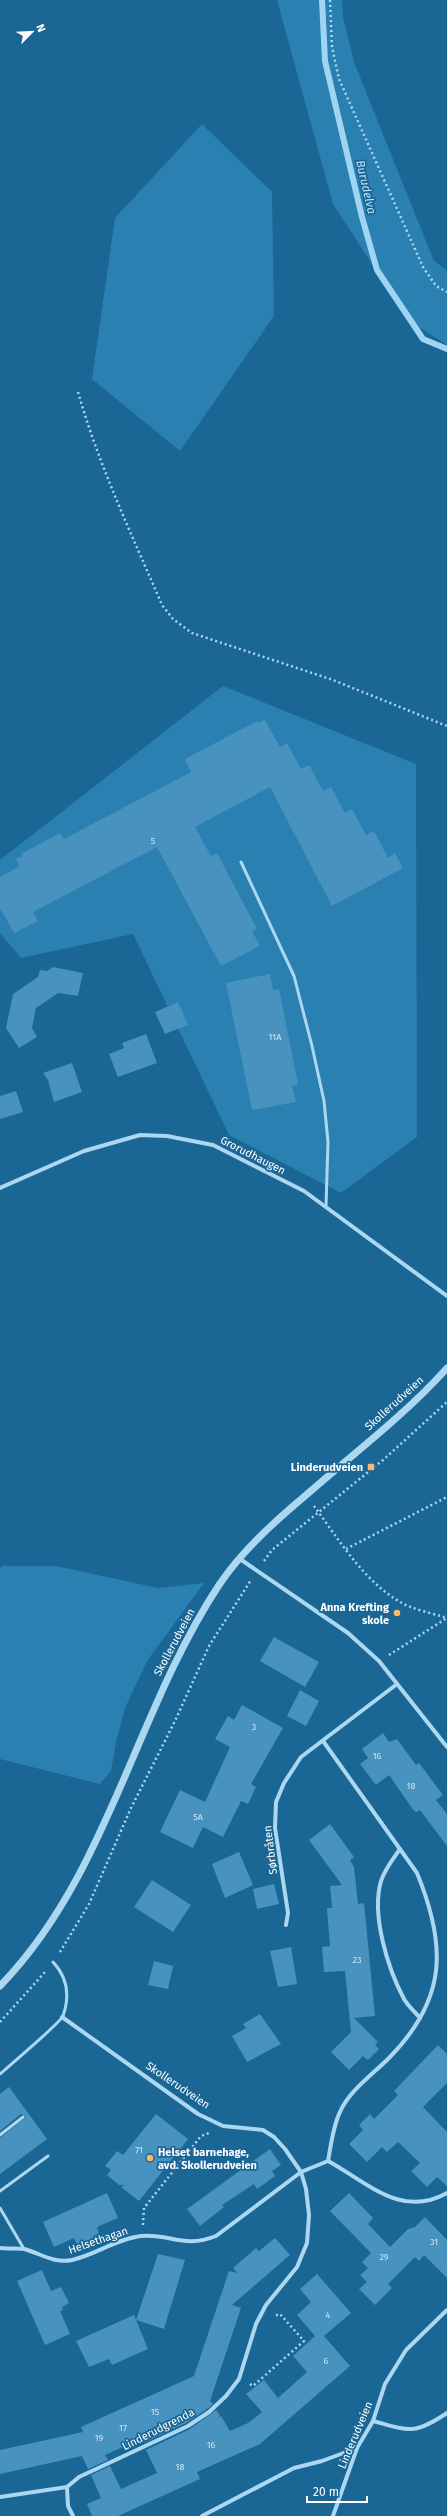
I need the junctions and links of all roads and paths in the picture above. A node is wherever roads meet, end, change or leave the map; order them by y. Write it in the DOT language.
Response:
graph roads {
  1 [pos="330,0"];
  2 [pos="447,292"];
  3 [pos="78,392"];
  4 [pos="447,726"];
  5 [pos="241,862"];
  6 [pos="0,1188"];
  7 [pos="326,1206"];
  8 [pos="447,1296"];
  9 [pos="447,1368"];
  10 [pos="447,1402"];
  11 [pos="306,1495"];
  12 [pos="447,1497"];
  13 [pos="319,1513"];
  14 [pos="346,1549"];
  15 [pos="240,1559"];
  16 [pos="256,1572"];
  17 [pos="447,1618"];
  18 [pos="379,1661"];
  19 [pos="397,1684"];
  20 [pos="323,1741"];
  21 [pos="447,1747"];
  22 [pos="400,1850"];
  23 [pos="286,1925"];
  24 [pos="53,1962"];
  25 [pos="0,1986"];
  26 [pos="62,2017"];
  27 [pos="420,2018"];
  28 [pos="0,2022"];
  29 [pos="0,2074"];
  30 [pos="23,2117"];
  31 [pos="223,2126"];
  32 [pos="0,2134"];
  33 [pos="48,2156"];
  34 [pos="328,2162"];
  35 [pos="301,2172"];
  36 [pos="0,2192"];
  37 [pos="447,2193"];
  38 [pos="0,2208"];
  39 [pos="142,2236"];
  40 [pos="0,2248"];
  41 [pos="24,2249"];
  42 [pos="447,2310"];
  43 [pos="256,2324"];
  44 [pos="239,2379"];
  45 [pos="447,2413"];
  46 [pos="373,2421"];
  47 [pos="357,2448"];
  48 [pos="67,2487"];
  49 [pos="0,2497"];
  50 [pos="73,2516"];
  51 [pos="202,2516"];
  52 [pos="333,2516"];
  1 -- 2 [label="path"];
  3 -- 4 [label="path"];
  5 -- 7 [label="lane"];
  6 -- 7 [label="street, Grorudhaugen"];
  7 -- 8 [label="street, Grorudhaugen"];
  9 -- 11 [label="street, Skollerudveien"];
  10 -- 13 [label="path"];
  11 -- 13 [label="path"];
  11 -- 15 [label="street, Skollerudveien"];
  12 -- 14 [label="path"];
  13 -- 14 [label="path"];
  13 -- 16 [label="path"];
  14 -- 17 [label="path"];
  15 -- 16 [label="street"];
  15 -- 25 [label="street, Skollerudveien"];
  16 -- 18 [label="street"];
  16 -- 24 [label="path"];
  17 -- 18 [label="path"];
  18 -- 19 [label="street"];
  19 -- 20 [label="street, Sørbråten"];
  19 -- 21 [label="street"];
  20 -- 22 [label="street"];
  20 -- 23 [label="street, Sørbråten"];
  22 -- 27 [label="street"];
  22 -- 27 [label="street"];
  24 -- 26 [label="lane"];
  24 -- 28 [label="path"];
  26 -- 29 [label="lane"];
  26 -- 31 [label="street, Skollerudveien"];
  27 -- 34 [label="street"];
  30 -- 32 [label="lane"];
  31 -- 35 [label="street, Skollerudveien"];
  31 -- 39 [label="path"];
  33 -- 36 [label="lane"];
  34 -- 35 [label="street"];
  34 -- 37 [label="street"];
  35 -- 39 [label="street, Helsethagan"];
  35 -- 43 [label="street, Linderudgrenda"];
  38 -- 41 [label="lane"];
  39 -- 41 [label="street, Helsethagan"];
  40 -- 41 [label="street, Helsethagan"];
  42 -- 46 [label="street, Linderudveien"];
  43 -- 44 [label="street, Linderudgrenda"];
  43 -- 44 [label="path"];
  44 -- 48 [label="street, Linderudgrenda"];
  45 -- 46 [label="street"];
  46 -- 47 [label="street, Linderudveien"];
  47 -- 51 [label="street"];
  47 -- 52 [label="street, Linderudveien"];
  48 -- 49 [label="street, Linderudgrenda"];
  48 -- 50 [label="street"];
}
